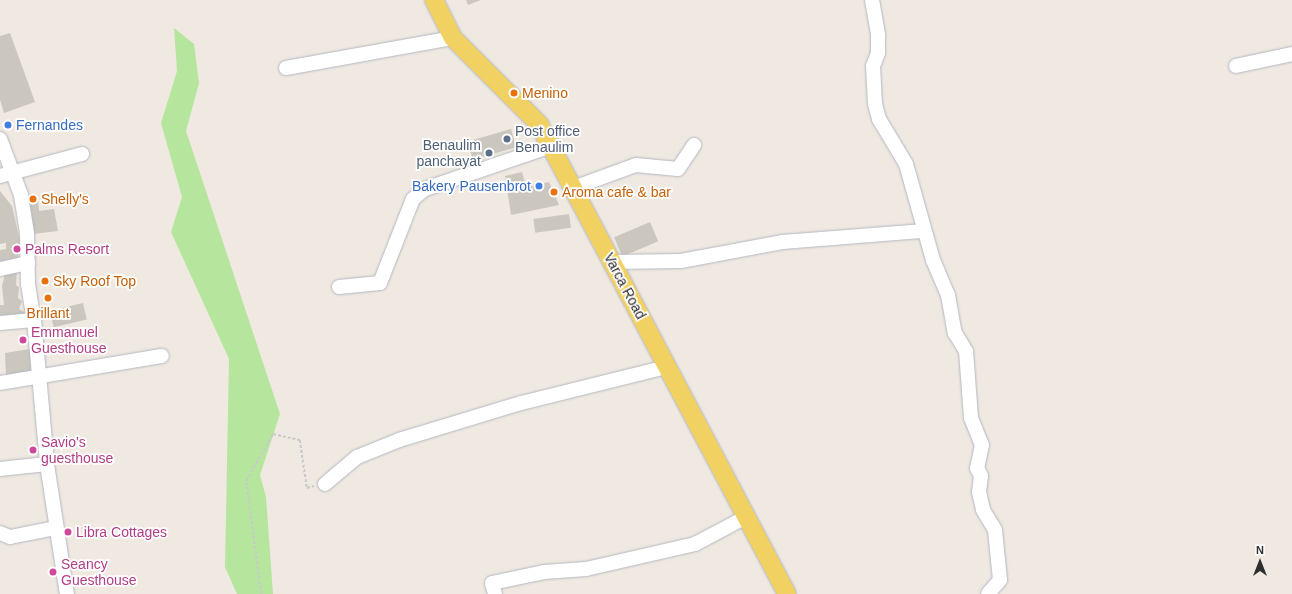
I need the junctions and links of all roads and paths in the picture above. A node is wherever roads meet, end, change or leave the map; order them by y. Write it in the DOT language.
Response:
graph roads {
  1 [pos="434,0"];
  2 [pos="872,0"];
  3 [pos="453,38"];
  4 [pos="1292,54"];
  5 [pos="1236,66"];
  6 [pos="286,68"];
  7 [pos="0,139"];
  8 [pos="694,145"];
  9 [pos="551,146"];
  10 [pos="82,154"];
  11 [pos="6,174"];
  12 [pos="573,188"];
  13 [pos="924,231"];
  14 [pos="612,262"];
  15 [pos="28,263"];
  16 [pos="0,268"];
  17 [pos="339,287"];
  18 [pos="34,320"];
  19 [pos="0,323"];
  20 [pos="162,356"];
  21 [pos="667,367"];
  22 [pos="39,375"];
  23 [pos="0,383"];
  24 [pos="47,464"];
  25 [pos="0,469"];
  26 [pos="325,484"];
  27 [pos="746,517"];
  28 [pos="56,528"];
  29 [pos="0,533"];
  30 [pos="1000,587"];
  31 [pos="67,594"];
  32 [pos="261,594"];
  33 [pos="495,594"];
  34 [pos="787,594"];
  35 [pos="988,594"];
  1 -- 3 [label="main road, Varca Road"];
  2 -- 13 [label="street"];
  3 -- 6 [label="street"];
  3 -- 9 [label="main road, Varca Road"];
  4 -- 5 [label="street"];
  7 -- 11 [label="street"];
  8 -- 12 [label="street"];
  9 -- 12 [label="main road, Varca Road"];
  9 -- 17 [label="street"];
  10 -- 11 [label="street"];
  11 -- 15 [label="street"];
  12 -- 14 [label="main road, Varca Road"];
  13 -- 14 [label="street"];
  13 -- 30 [label="street"];
  14 -- 21 [label="main road, Varca Road"];
  15 -- 16 [label="street"];
  15 -- 18 [label="street"];
  18 -- 19 [label="street"];
  18 -- 22 [label="street"];
  20 -- 22 [label="street"];
  21 -- 26 [label="street"];
  21 -- 27 [label="main road, Varca Road"];
  22 -- 23 [label="street"];
  22 -- 24 [label="street"];
  24 -- 25 [label="street"];
  24 -- 28 [label="street"];
  26 -- 32 [label="path"];
  27 -- 33 [label="street"];
  27 -- 34 [label="main road, Varca Road"];
  28 -- 29 [label="street"];
  28 -- 31 [label="street"];
  30 -- 35 [label="street"];
}
